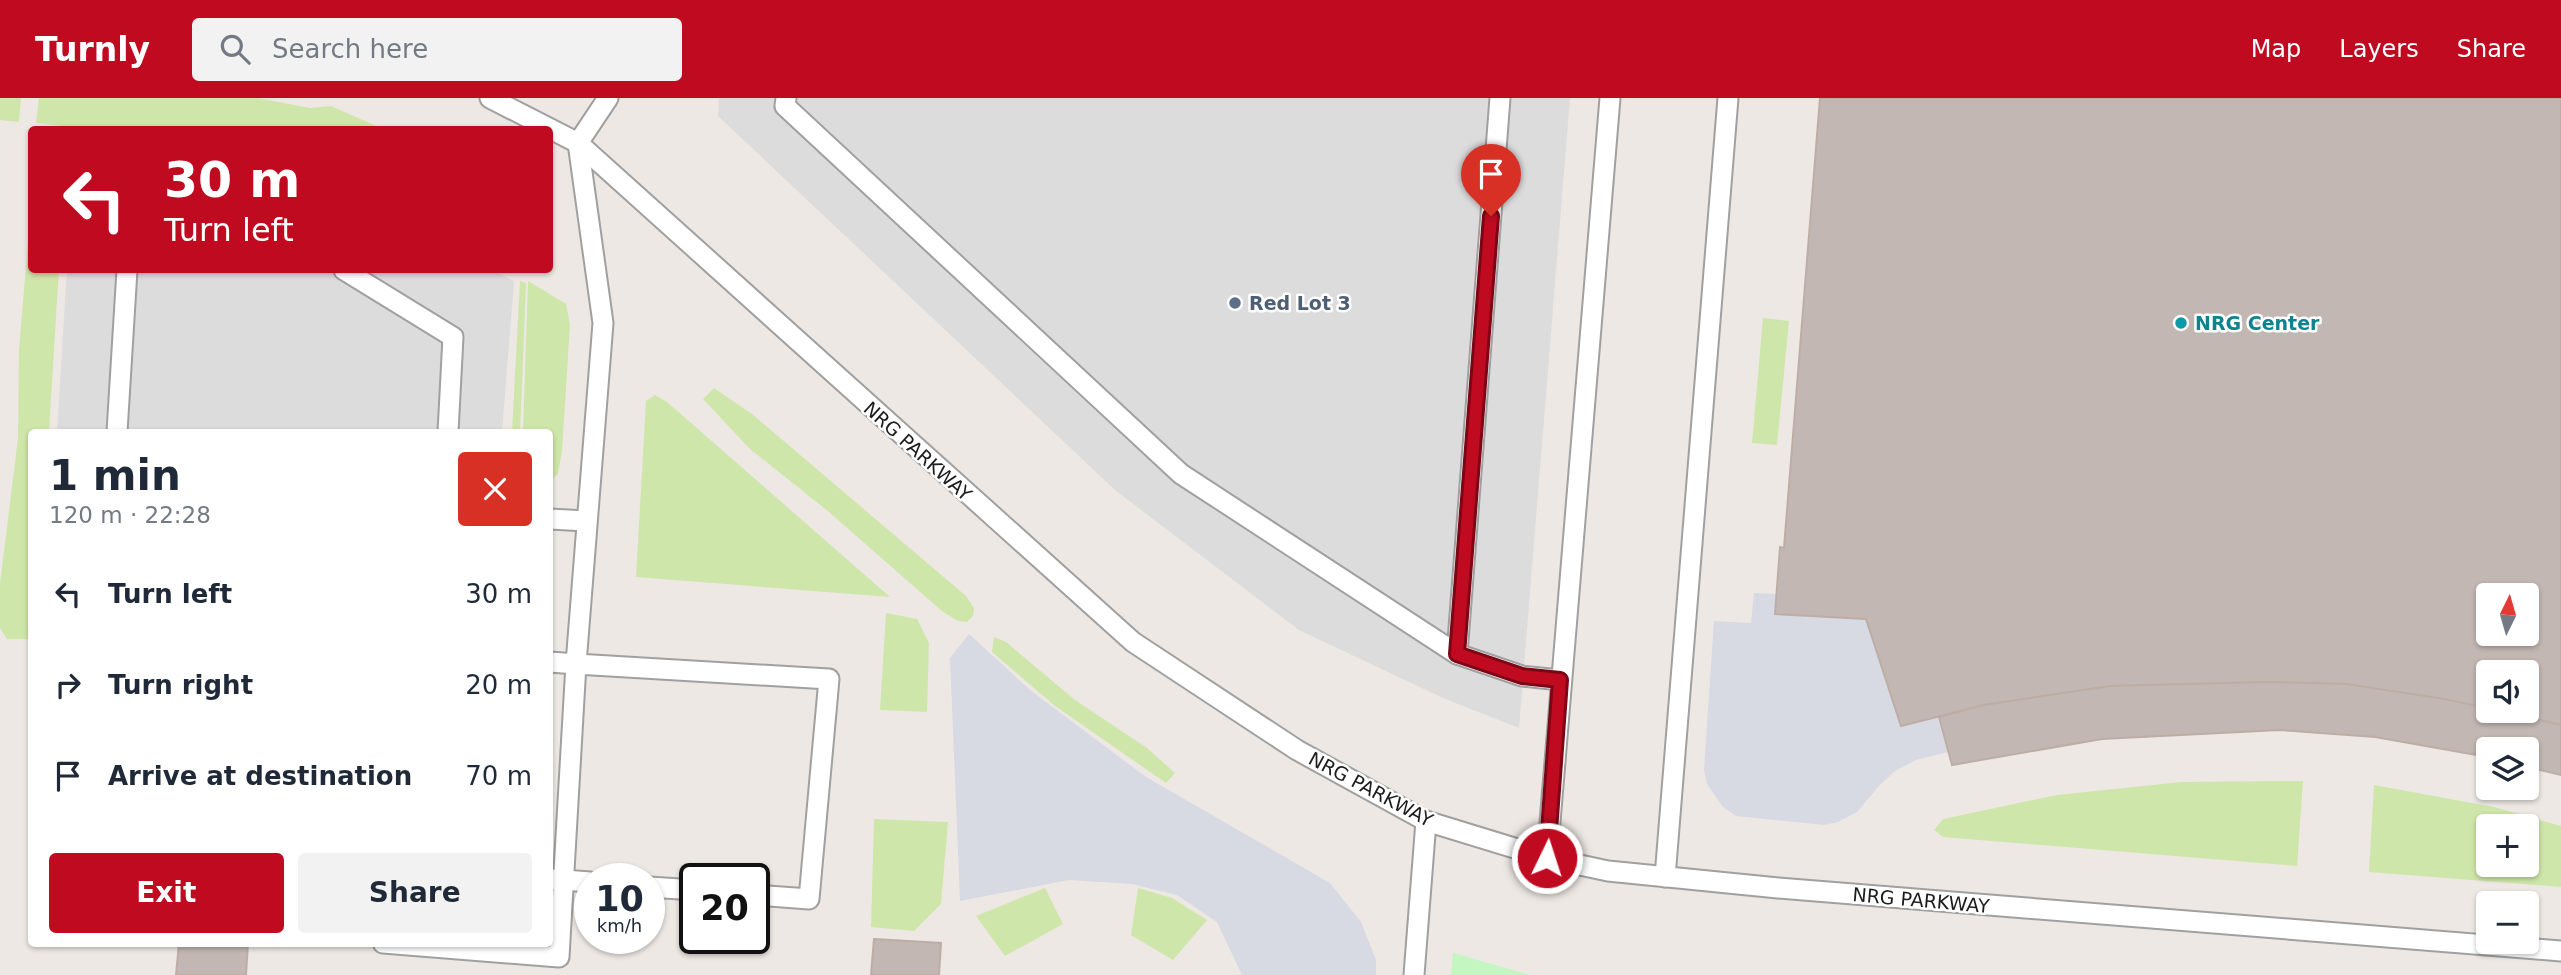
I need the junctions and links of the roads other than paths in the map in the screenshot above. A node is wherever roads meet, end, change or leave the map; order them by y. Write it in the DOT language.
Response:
graph roads {
  1 [pos="490,98"];
  2 [pos="608,98"];
  3 [pos="786,98"];
  4 [pos="1500,98"];
  5 [pos="1610,98"];
  6 [pos="1728,98"];
  7 [pos="545,126"];
  8 [pos="553,130"];
  9 [pos="578,143"];
  10 [pos="127,273"];
  11 [pos="349,273"];
  12 [pos="117,429"];
  13 [pos="448,429"];
  14 [pos="553,519"];
  15 [pos="586,521"];
  16 [pos="1457,654"];
  17 [pos="553,662"];
  18 [pos="576,664"];
  19 [pos="1560,680"];
  20 [pos="1426,821"];
  21 [pos="1547,858"];
  22 [pos="1665,877"];
  23 [pos="556,880"];
  24 [pos="574,881"];
  25 [pos="770,896"];
  26 [pos="433,947"];
  27 [pos="2561,951"];
  28 [pos="1414,975"];
  1 -- 7 [label="lane, NRG PARKWAY"];
  2 -- 9 [label="lane"];
  3 -- 16 [label="lane"];
  4 -- 16 [label="lane"];
  5 -- 19 [label="lane"];
  6 -- 22 [label="lane"];
  8 -- 9 [label="lane, NRG PARKWAY"];
  9 -- 15 [label="lane"];
  9 -- 20 [label="lane, NRG PARKWAY"];
  10 -- 12 [label="lane"];
  11 -- 13 [label="lane"];
  14 -- 15 [label="lane"];
  15 -- 18 [label="lane"];
  16 -- 19 [label="lane"];
  17 -- 18 [label="lane"];
  18 -- 23 [label="lane"];
  18 -- 25 [label="lane"];
  19 -- 21 [label="lane"];
  20 -- 21 [label="lane, NRG PARKWAY"];
  20 -- 28 [label="lane"];
  21 -- 22 [label="lane, NRG PARKWAY"];
  22 -- 27 [label="lane, NRG PARKWAY"];
  23 -- 24 [label="lane"];
  23 -- 26 [label="lane"];
}
